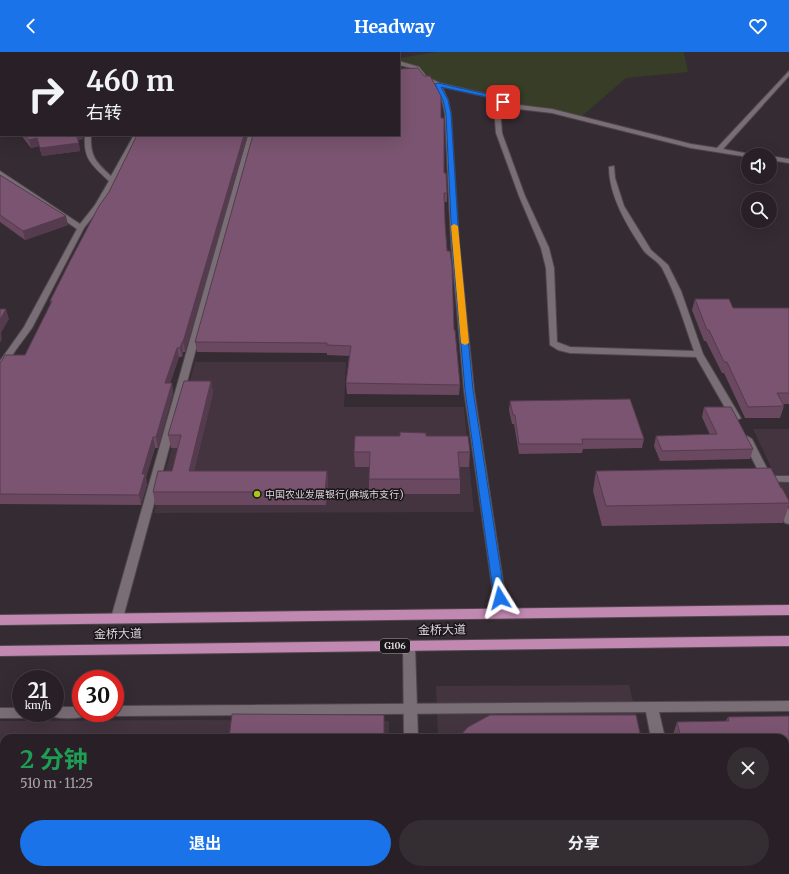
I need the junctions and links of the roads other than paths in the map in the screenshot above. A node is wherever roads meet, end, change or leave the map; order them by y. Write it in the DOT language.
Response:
graph roads {
  1 [pos="400,63"];
  2 [pos="789,74"];
  3 [pos="438,84"];
  4 [pos="503,102"];
  5 [pos="88,136"];
  6 [pos="136,136"];
  7 [pos="251,136"];
  8 [pos="718,151"];
  9 [pos="741,154"];
  10 [pos="777,159"];
  11 [pos="789,161"];
  12 [pos="612,167"];
  13 [pos="0,173"];
  14 [pos="112,180"];
  15 [pos="81,228"];
  16 [pos="699,354"];
  17 [pos="0,369"];
  18 [pos="789,480"];
  19 [pos="772,486"];
  20 [pos="789,520"];
  21 [pos="789,610"];
  22 [pos="502,614"];
  23 [pos="117,618"];
  24 [pos="0,620"];
  25 [pos="789,641"];
  26 [pos="409,646"];
  27 [pos="0,651"];
  28 [pos="789,706"];
  29 [pos="651,707"];
  30 [pos="411,708"];
  31 [pos="124,712"];
  32 [pos="0,713"];
  33 [pos="12,713"];
  34 [pos="411,734"];
  35 [pos="657,734"];
  1 -- 3 [label="street"];
  2 -- 8 [label="street"];
  3 -- 4 [label="street"];
  3 -- 22 [label="street"];
  4 -- 8 [label="street"];
  4 -- 16 [label="street"];
  5 -- 14 [label="street"];
  6 -- 14 [label="street"];
  7 -- 23 [label="street"];
  8 -- 9 [label="street"];
  10 -- 11 [label="street"];
  12 -- 16 [label="street"];
  13 -- 15 [label="street"];
  14 -- 15 [label="street"];
  15 -- 17 [label="street"];
  16 -- 19 [label="street"];
  18 -- 19 [label="street"];
  19 -- 20 [label="street"];
  21 -- 22 [label="highway, 金桥大道"];
  22 -- 23 [label="highway, 金桥大道"];
  23 -- 24 [label="highway, 金桥大道"];
  25 -- 26 [label="highway, 金桥大道 / G106"];
  26 -- 27 [label="highway, 金桥大道 / G106"];
  26 -- 30 [label="street"];
  28 -- 29 [label="street"];
  29 -- 30 [label="street"];
  29 -- 35 [label="street"];
  30 -- 31 [label="street"];
  30 -- 34 [label="street"];
  32 -- 33 [label="street"];
}
